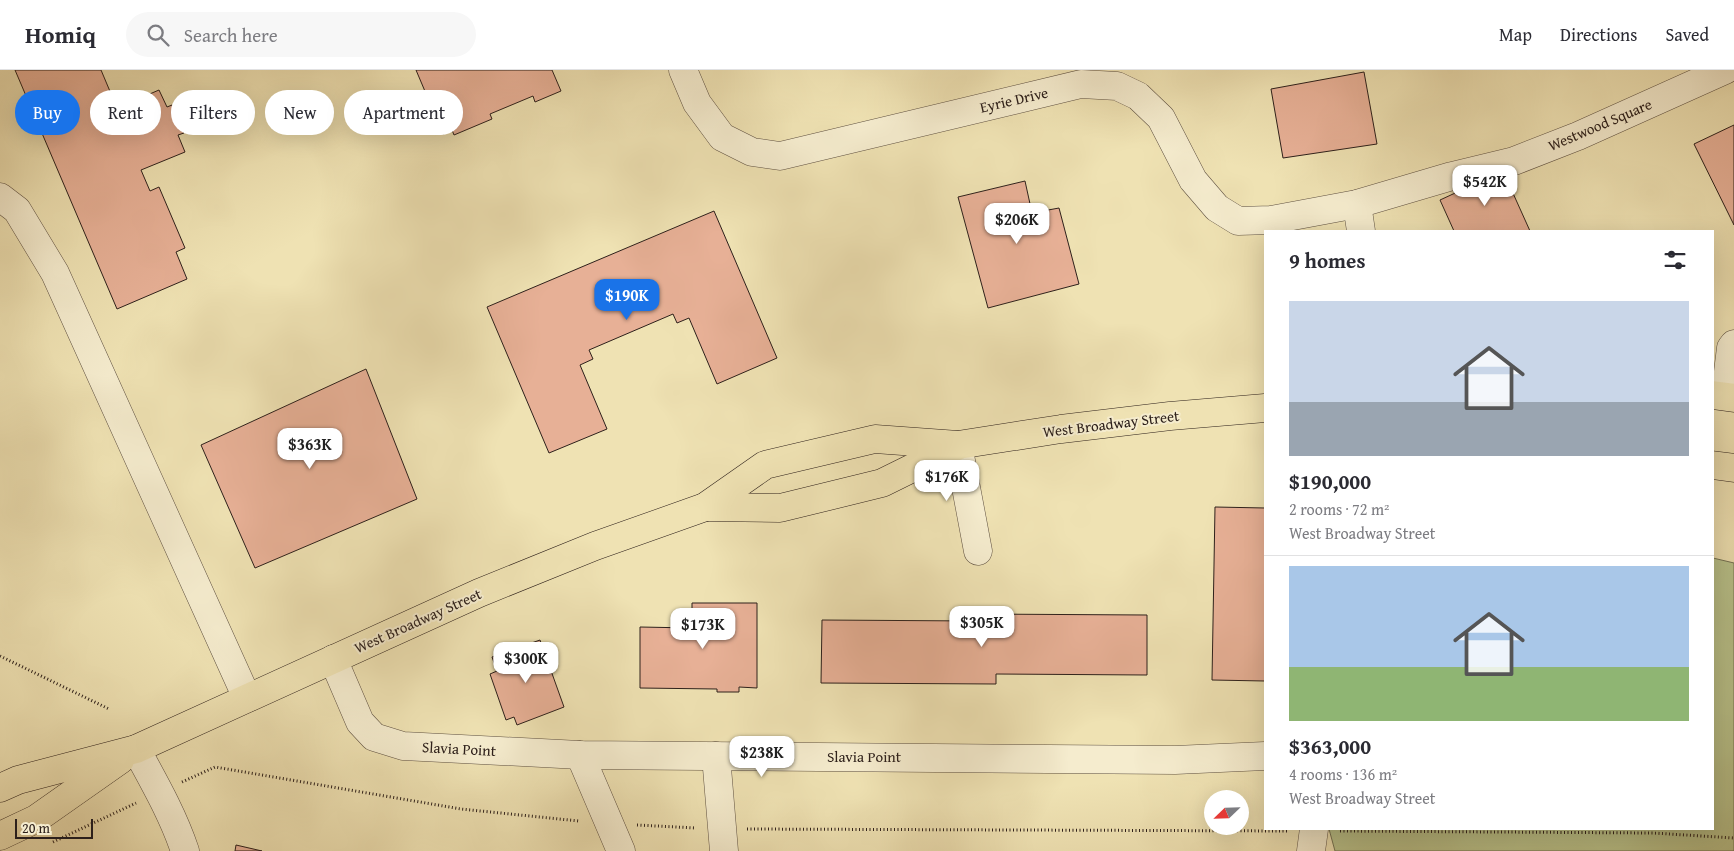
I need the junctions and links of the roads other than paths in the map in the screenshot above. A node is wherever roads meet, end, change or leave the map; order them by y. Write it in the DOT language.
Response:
graph roads {
  1 [pos="683,70"];
  2 [pos="1725,70"];
  3 [pos="0,197"];
  4 [pos="1357,204"];
  5 [pos="1361,230"];
  6 [pos="1734,344"];
  7 [pos="1724,396"];
  8 [pos="1264,408"];
  9 [pos="958,445"];
  10 [pos="1714,465"];
  11 [pos="1734,468"];
  12 [pos="705,507"];
  13 [pos="978,551"];
  14 [pos="333,659"];
  15 [pos="247,698"];
  16 [pos="136,749"];
  17 [pos="580,755"];
  18 [pos="716,756"];
  19 [pos="1264,756"];
  20 [pos="0,788"];
  21 [pos="0,836"];
  22 [pos="723,840"];
  23 [pos="185,851"];
  24 [pos="621,851"];
  1 -- 4 [label="street, Eyrie Drive"];
  2 -- 4 [label="street, Westwood Square"];
  3 -- 15 [label="street"];
  4 -- 5 [label="street"];
  6 -- 7 [label="street"];
  8 -- 9 [label="main road, West Broadway Street"];
  9 -- 12 [label="main road, West Broadway Street"];
  9 -- 12 [label="main road, West Broadway Street"];
  9 -- 13 [label="street"];
  10 -- 11 [label="main road"];
  12 -- 14 [label="main road, West Broadway Street"];
  14 -- 15 [label="main road, West Broadway Street"];
  14 -- 17 [label="street, Slavia Point"];
  15 -- 16 [label="main road, West Broadway Street"];
  16 -- 20 [label="main road, West Broadway Street"];
  16 -- 21 [label="main road, West Broadway Street"];
  16 -- 23 [label="street"];
  17 -- 18 [label="street, Slavia Point"];
  17 -- 24 [label="street"];
  18 -- 19 [label="street, Slavia Point"];
  18 -- 22 [label="street"];
}
